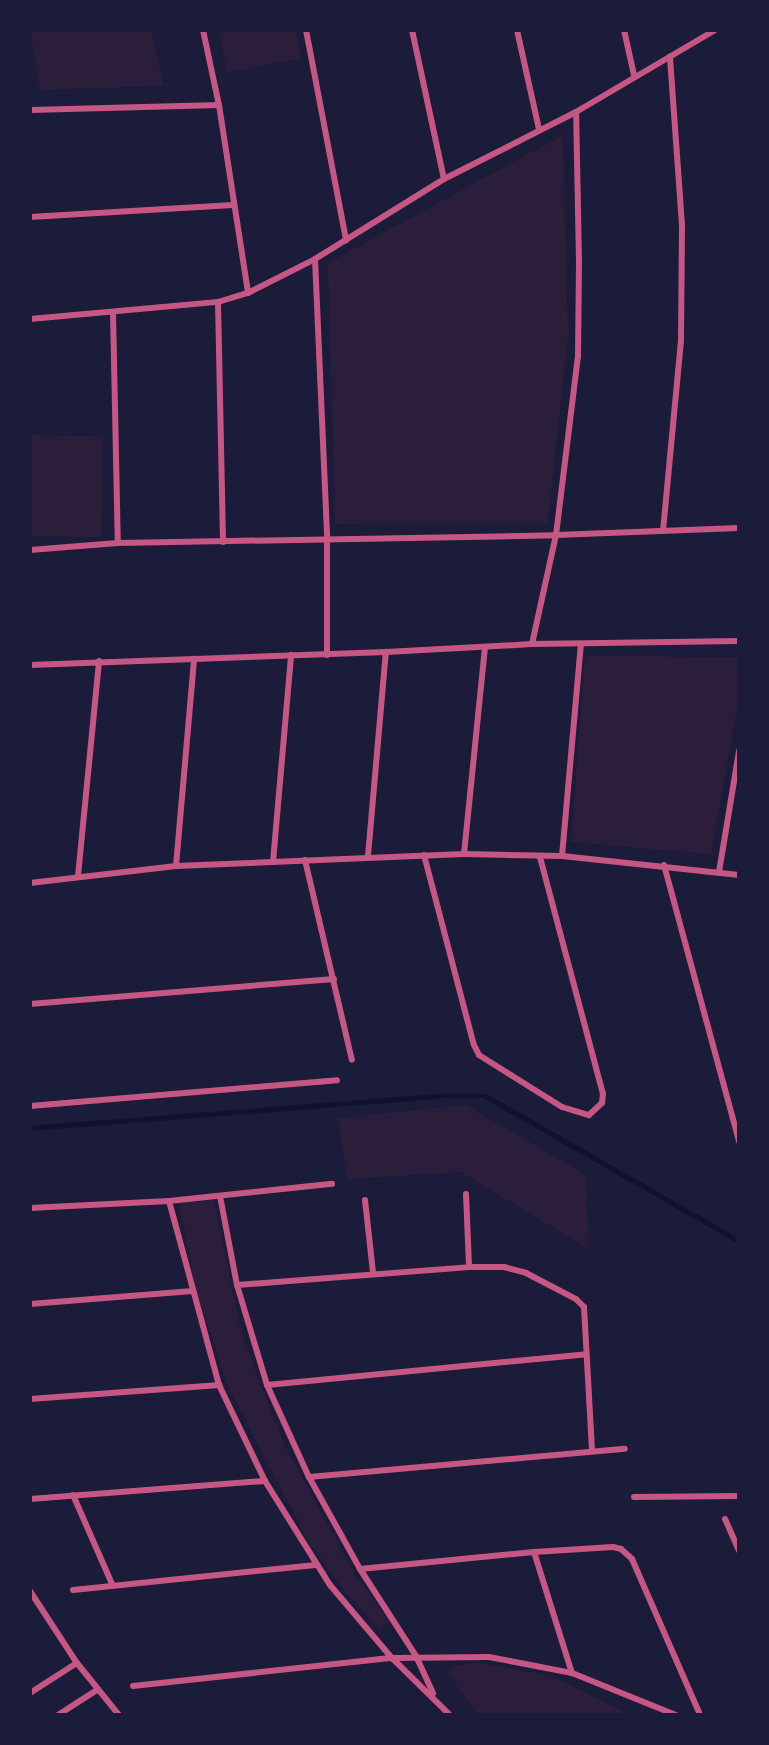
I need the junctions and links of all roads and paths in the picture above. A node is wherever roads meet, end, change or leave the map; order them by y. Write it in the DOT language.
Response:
graph roads {
  1 [pos="203,30"];
  2 [pos="306,30"];
  3 [pos="412,30"];
  4 [pos="517,30"];
  5 [pos="624,30"];
  6 [pos="716,30"];
  7 [pos="670,56"];
  8 [pos="634,75"];
  9 [pos="219,105"];
  10 [pos="30,110"];
  11 [pos="576,111"];
  12 [pos="539,129"];
  13 [pos="444,179"];
  14 [pos="233,205"];
  15 [pos="30,217"];
  16 [pos="345,240"];
  17 [pos="315,260"];
  18 [pos="248,293"];
  19 [pos="218,302"];
  20 [pos="113,313"];
  21 [pos="30,319"];
  22 [pos="739,528"];
  23 [pos="663,531"];
  24 [pos="556,535"];
  25 [pos="327,539"];
  26 [pos="223,542"];
  27 [pos="118,543"];
  28 [pos="30,550"];
  29 [pos="739,641"];
  30 [pos="532,644"];
  31 [pos="581,644"];
  32 [pos="485,647"];
  33 [pos="386,652"];
  34 [pos="291,655"];
  35 [pos="327,655"];
  36 [pos="194,659"];
  37 [pos="99,661"];
  38 [pos="30,665"];
  39 [pos="739,751"];
  40 [pos="464,854"];
  41 [pos="424,855"];
  42 [pos="368,856"];
  43 [pos="562,856"];
  44 [pos="540,857"];
  45 [pos="305,860"];
  46 [pos="273,862"];
  47 [pos="664,865"];
  48 [pos="176,866"];
  49 [pos="719,872"];
  50 [pos="739,874"];
  51 [pos="78,876"];
  52 [pos="30,883"];
  53 [pos="334,979"];
  54 [pos="30,1005"];
  55 [pos="352,1060"];
  56 [pos="337,1080"];
  57 [pos="30,1106"];
  58 [pos="739,1142"];
  59 [pos="332,1184"];
  60 [pos="466,1194"];
  61 [pos="220,1196"];
  62 [pos="365,1200"];
  63 [pos="169,1201"];
  64 [pos="30,1208"];
  65 [pos="470,1267"];
  66 [pos="373,1273"];
  67 [pos="237,1285"];
  68 [pos="192,1291"];
  69 [pos="30,1304"];
  70 [pos="587,1354"];
  71 [pos="219,1385"];
  72 [pos="267,1385"];
  73 [pos="30,1399"];
  74 [pos="625,1449"];
  75 [pos="592,1451"];
  76 [pos="309,1477"];
  77 [pos="265,1481"];
  78 [pos="73,1495"];
  79 [pos="739,1496"];
  80 [pos="634,1497"];
  81 [pos="30,1498"];
  82 [pos="725,1519"];
  83 [pos="739,1551"];
  84 [pos="534,1552"];
  85 [pos="316,1564"];
  86 [pos="360,1569"];
  87 [pos="113,1586"];
  88 [pos="73,1590"];
  89 [pos="30,1591"];
  90 [pos="416,1656"];
  91 [pos="392,1658"];
  92 [pos="77,1663"];
  93 [pos="572,1673"];
  94 [pos="133,1686"];
  95 [pos="97,1690"];
  96 [pos="30,1693"];
  97 [pos="434,1697"];
  98 [pos="58,1715"];
  99 [pos="119,1715"];
  100 [pos="450,1715"];
  101 [pos="676,1715"];
  102 [pos="700,1715"];
  1 -- 9 [label="street"];
  2 -- 16 [label="street"];
  3 -- 13 [label="street"];
  4 -- 12 [label="street"];
  5 -- 8 [label="street"];
  6 -- 7 [label="street"];
  7 -- 8 [label="street"];
  7 -- 23 [label="street"];
  8 -- 11 [label="street"];
  9 -- 10 [label="street"];
  9 -- 14 [label="street"];
  11 -- 12 [label="street"];
  11 -- 24 [label="street"];
  12 -- 13 [label="street"];
  13 -- 16 [label="street"];
  14 -- 15 [label="street"];
  14 -- 18 [label="street"];
  16 -- 17 [label="street"];
  17 -- 18 [label="street"];
  17 -- 25 [label="street"];
  18 -- 19 [label="street"];
  19 -- 20 [label="street"];
  19 -- 26 [label="street"];
  20 -- 21 [label="street"];
  20 -- 27 [label="street"];
  22 -- 23 [label="street"];
  23 -- 24 [label="street"];
  24 -- 25 [label="street"];
  24 -- 30 [label="street"];
  25 -- 26 [label="street"];
  25 -- 35 [label="street"];
  26 -- 27 [label="street"];
  27 -- 28 [label="street"];
  29 -- 31 [label="street"];
  30 -- 31 [label="street"];
  30 -- 32 [label="street"];
  31 -- 43 [label="street"];
  32 -- 33 [label="street"];
  32 -- 40 [label="street"];
  33 -- 35 [label="street"];
  33 -- 42 [label="street"];
  34 -- 35 [label="street"];
  34 -- 36 [label="street"];
  34 -- 46 [label="street"];
  36 -- 37 [label="street"];
  36 -- 48 [label="street"];
  37 -- 38 [label="street"];
  37 -- 51 [label="street"];
  39 -- 49 [label="street"];
  40 -- 41 [label="street"];
  40 -- 44 [label="street"];
  41 -- 42 [label="street"];
  41 -- 44 [label="street"];
  42 -- 45 [label="street"];
  43 -- 44 [label="street"];
  43 -- 47 [label="street"];
  45 -- 46 [label="street"];
  45 -- 53 [label="street"];
  46 -- 48 [label="street"];
  47 -- 49 [label="street"];
  47 -- 58 [label="street"];
  48 -- 51 [label="street"];
  49 -- 50 [label="street"];
  51 -- 52 [label="street"];
  53 -- 54 [label="street"];
  53 -- 55 [label="street"];
  56 -- 57 [label="street"];
  59 -- 61 [label="street"];
  60 -- 65 [label="street"];
  61 -- 63 [label="street"];
  61 -- 67 [label="street"];
  62 -- 66 [label="street"];
  63 -- 64 [label="street"];
  63 -- 68 [label="street"];
  65 -- 66 [label="street"];
  65 -- 70 [label="street"];
  66 -- 67 [label="street"];
  67 -- 72 [label="street"];
  68 -- 69 [label="street"];
  68 -- 71 [label="street"];
  70 -- 72 [label="street"];
  70 -- 75 [label="street"];
  71 -- 73 [label="street"];
  71 -- 77 [label="street"];
  72 -- 76 [label="street"];
  74 -- 75 [label="street"];
  75 -- 76 [label="street"];
  76 -- 86 [label="street"];
  77 -- 78 [label="street"];
  77 -- 85 [label="street"];
  78 -- 81 [label="street"];
  78 -- 87 [label="street"];
  79 -- 80 [label="street"];
  82 -- 83 [label="street"];
  84 -- 86 [label="street"];
  84 -- 93 [label="street"];
  84 -- 102 [label="street"];
  85 -- 87 [label="street"];
  85 -- 91 [label="street"];
  86 -- 90 [label="street"];
  87 -- 88 [label="street"];
  89 -- 92 [label="street"];
  90 -- 91 [label="street"];
  90 -- 93 [label="street"];
  90 -- 97 [label="street"];
  91 -- 94 [label="street"];
  91 -- 97 [label="street"];
  92 -- 95 [label="street"];
  92 -- 96 [label="street"];
  93 -- 101 [label="street"];
  95 -- 98 [label="street"];
  95 -- 99 [label="street"];
  97 -- 100 [label="street"];
}
